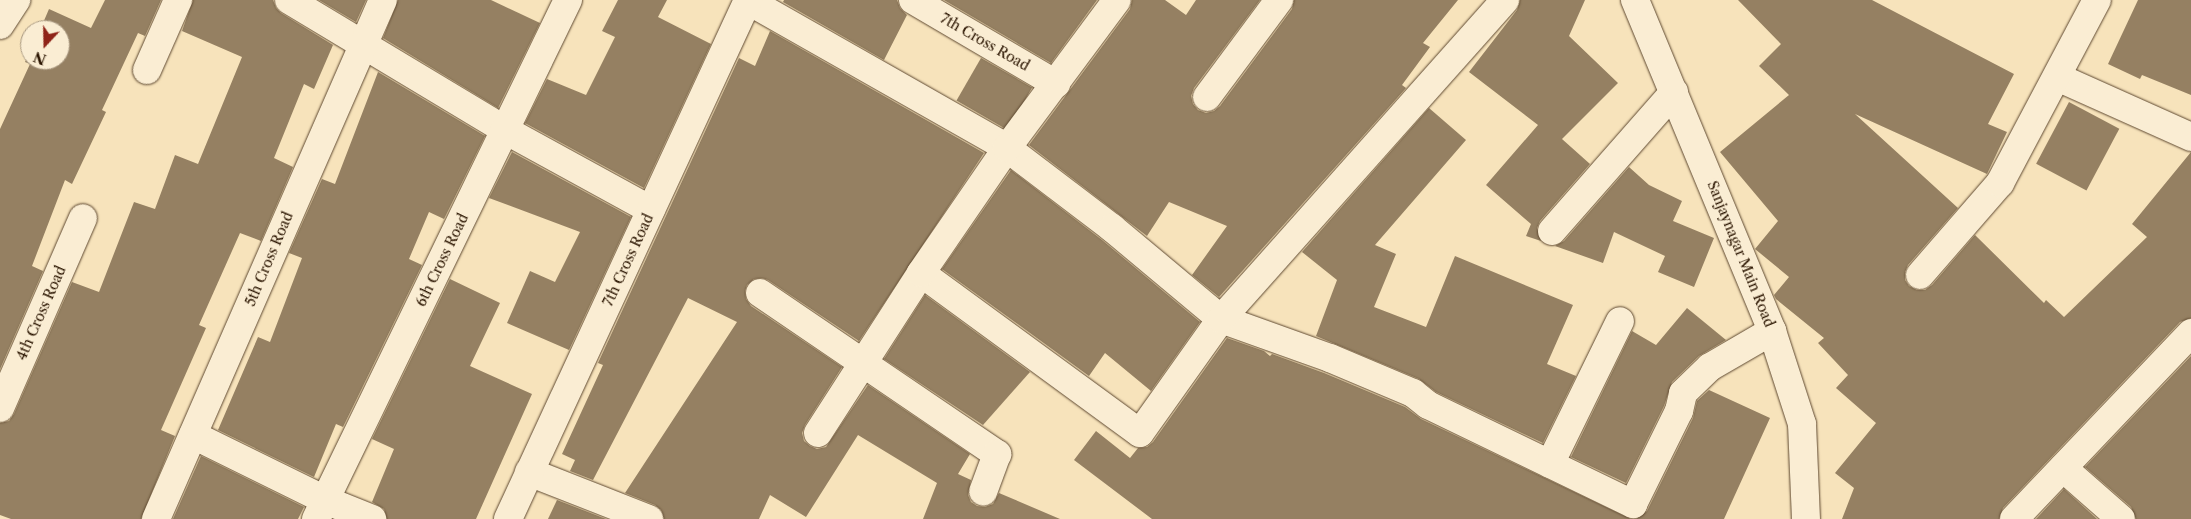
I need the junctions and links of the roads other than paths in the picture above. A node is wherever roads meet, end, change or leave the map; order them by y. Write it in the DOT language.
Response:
graph roads {
  1 [pos="16,0"];
  2 [pos="178,0"];
  3 [pos="289,0"];
  4 [pos="383,0"];
  5 [pos="568,0"];
  6 [pos="747,0"];
  7 [pos="913,0"];
  8 [pos="1117,0"];
  9 [pos="1279,0"];
  10 [pos="1505,0"];
  11 [pos="1636,0"];
  12 [pos="2096,0"];
  13 [pos="0,24"];
  14 [pos="363,43"];
  15 [pos="148,70"];
  16 [pos="2057,77"];
  17 [pos="1056,84"];
  18 [pos="1674,92"];
  19 [pos="1207,97"];
  20 [pos="505,130"];
  21 [pos="2191,136"];
  22 [pos="1007,148"];
  23 [pos="651,210"];
  24 [pos="83,218"];
  25 [pos="1552,231"];
  26 [pos="921,273"];
  27 [pos="1920,275"];
  28 [pos="760,293"];
  29 [pos="1221,320"];
  30 [pos="1620,322"];
  31 [pos="1772,331"];
  32 [pos="2189,338"];
  33 [pos="863,363"];
  34 [pos="0,408"];
  35 [pos="818,432"];
  36 [pos="193,435"];
  37 [pos="1550,464"];
  38 [pos="2063,468"];
  39 [pos="528,472"];
  40 [pos="983,492"];
  41 [pos="321,510"];
  42 [pos="156,519"];
  43 [pos="372,519"];
  44 [pos="508,519"];
  45 [pos="649,519"];
  46 [pos="1806,519"];
  47 [pos="2014,519"];
  48 [pos="2121,519"];
  1 -- 13 [label="street"];
  2 -- 15 [label="street"];
  3 -- 14 [label="street"];
  4 -- 14 [label="street, 5th Cross Road"];
  5 -- 20 [label="street, 6th Cross Road"];
  6 -- 22 [label="street"];
  6 -- 23 [label="street, 7th Cross Road"];
  7 -- 17 [label="street, 7th Cross Road"];
  8 -- 17 [label="street"];
  9 -- 19 [label="street"];
  10 -- 29 [label="street"];
  11 -- 18 [label="street, Sanjaynagar Main Road"];
  12 -- 16 [label="street"];
  14 -- 20 [label="street"];
  14 -- 36 [label="street, 5th Cross Road"];
  16 -- 21 [label="street"];
  16 -- 27 [label="street"];
  17 -- 22 [label="street"];
  18 -- 25 [label="street"];
  18 -- 31 [label="street, Sanjaynagar Main Road"];
  20 -- 23 [label="street"];
  20 -- 41 [label="street, 6th Cross Road"];
  22 -- 26 [label="street"];
  22 -- 29 [label="street"];
  23 -- 39 [label="street, 7th Cross Road"];
  24 -- 34 [label="street, 4th Cross Road"];
  26 -- 29 [label="street"];
  26 -- 33 [label="street"];
  28 -- 33 [label="street"];
  29 -- 37 [label="street"];
  30 -- 37 [label="street"];
  31 -- 37 [label="street"];
  31 -- 46 [label="street, Sanjaynagar Main Road"];
  32 -- 38 [label="street"];
  33 -- 35 [label="street"];
  33 -- 40 [label="street"];
  36 -- 41 [label="street"];
  36 -- 42 [label="street, 5th Cross Road"];
  38 -- 47 [label="street"];
  38 -- 48 [label="street"];
  39 -- 44 [label="street, 7th Cross Road"];
  39 -- 45 [label="street"];
  41 -- 43 [label="street"];
}
